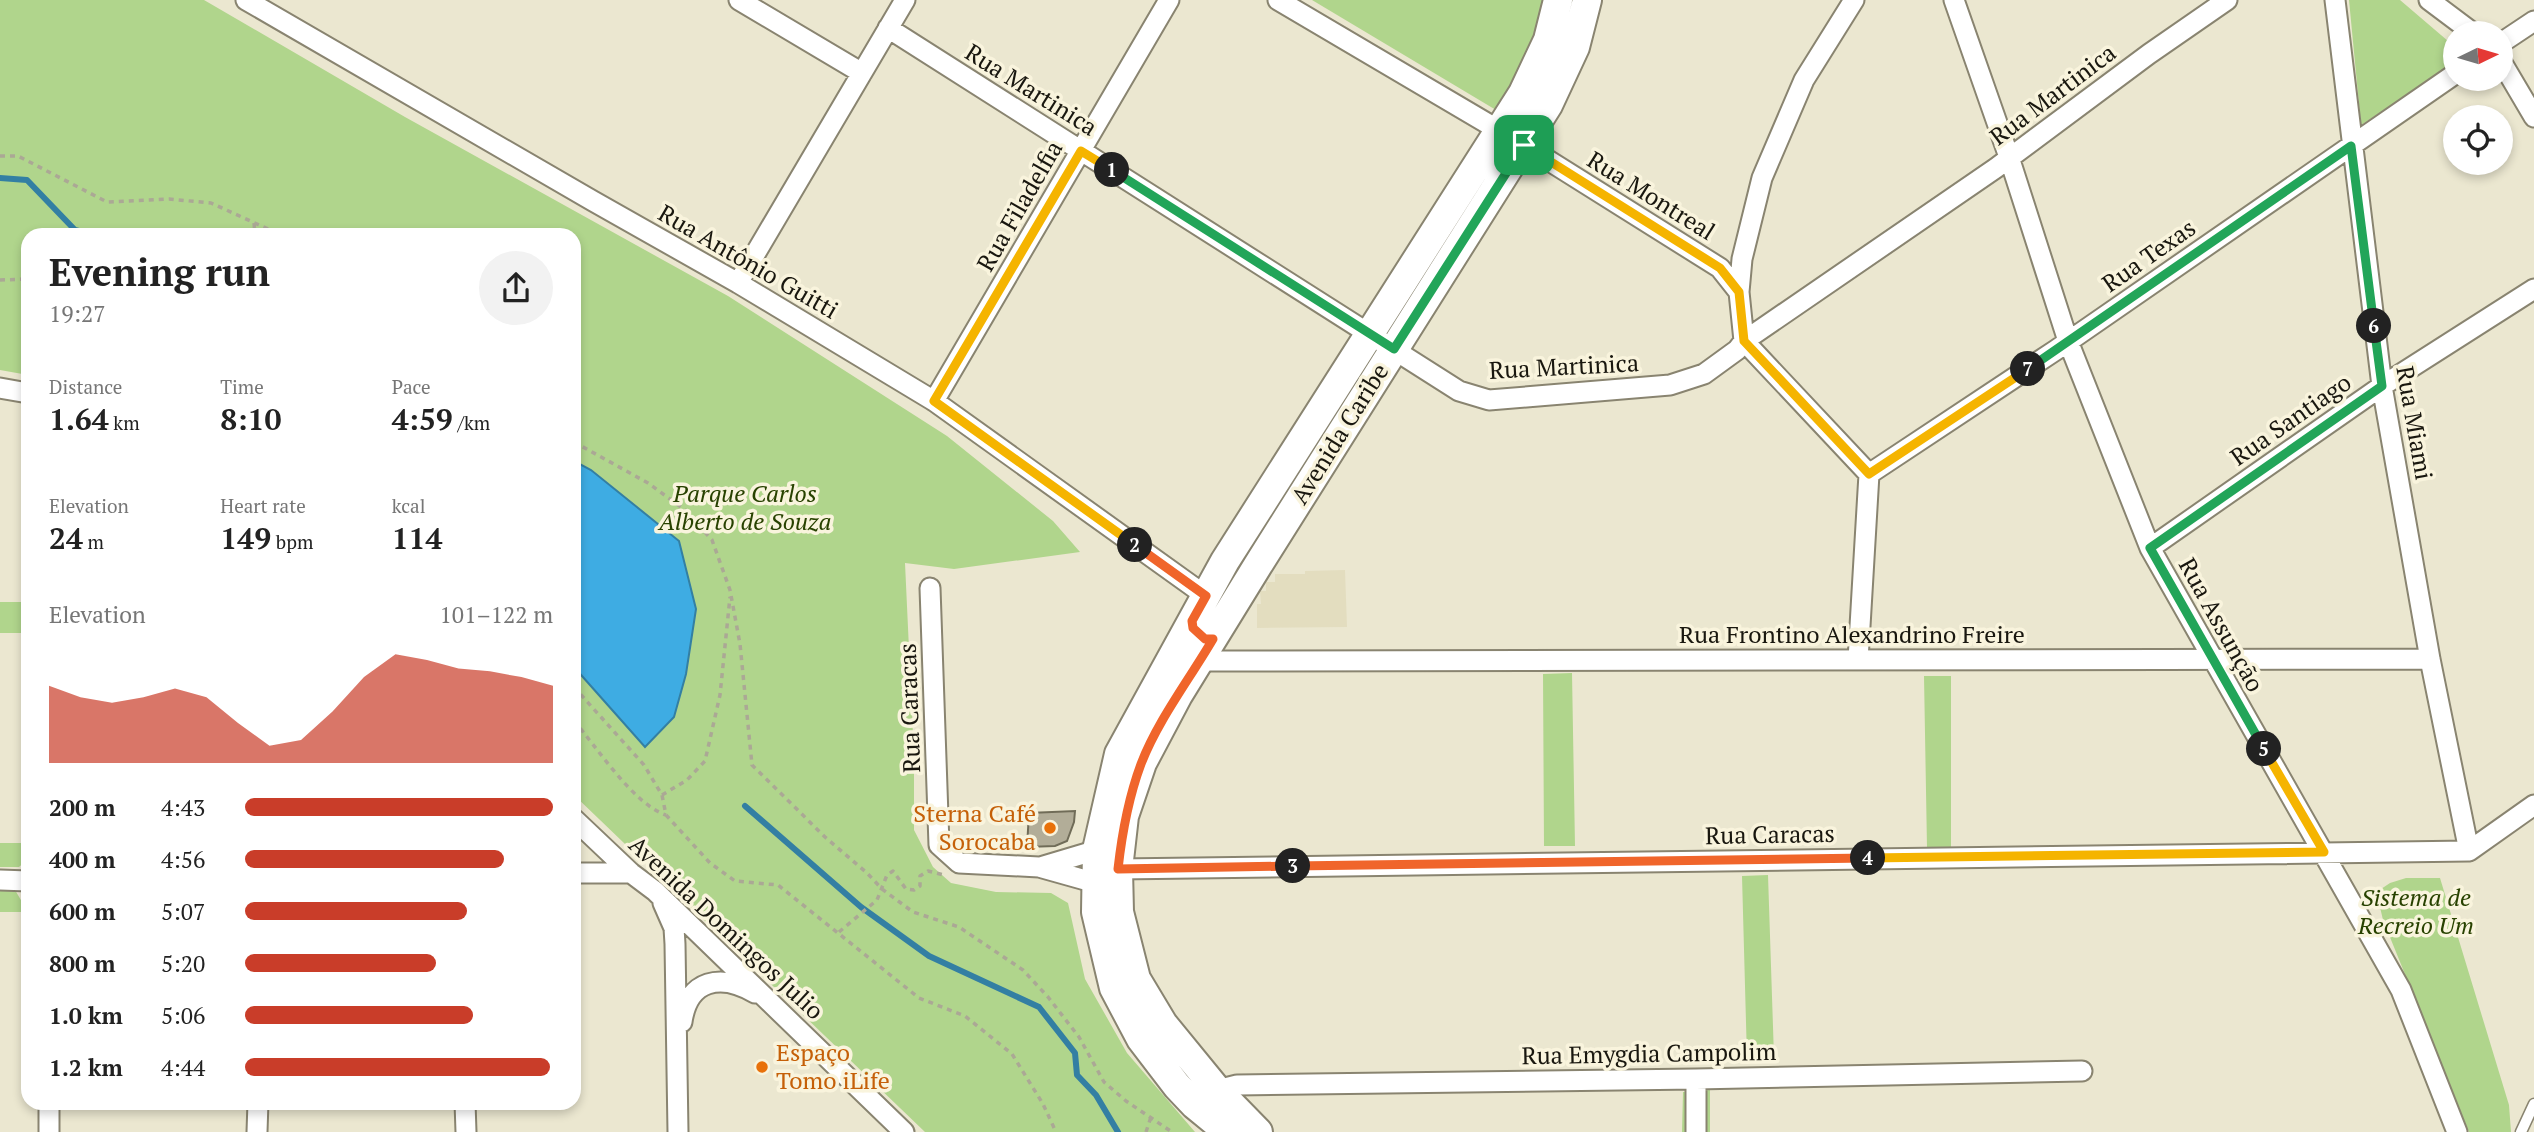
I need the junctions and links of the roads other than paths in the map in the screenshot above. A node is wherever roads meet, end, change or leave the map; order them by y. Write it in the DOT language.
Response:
graph roads {
  1 [pos="246,0"];
  2 [pos="739,0"];
  3 [pos="905,0"];
  4 [pos="1169,0"];
  5 [pos="1278,0"];
  6 [pos="1558,0"];
  7 [pos="1587,0"];
  8 [pos="1854,0"];
  9 [pos="1954,0"];
  10 [pos="2227,0"];
  11 [pos="2335,0"];
  12 [pos="2430,0"];
  13 [pos="2534,20"];
  14 [pos="2457,21"];
  15 [pos="888,29"];
  16 [pos="2513,35"];
  17 [pos="862,73"];
  18 [pos="2513,81"];
  19 [pos="2443,82"];
  20 [pos="2534,117"];
  21 [pos="1499,130"];
  22 [pos="1524,145"];
  23 [pos="2351,146"];
  24 [pos="1081,151"];
  25 [pos="2009,157"];
  26 [pos="738,283"];
  27 [pos="2534,289"];
  28 [pos="1739,292"];
  29 [pos="1369,334"];
  30 [pos="1744,341"];
  31 [pos="2068,341"];
  32 [pos="1394,349"];
  33 [pos="2382,386"];
  34 [pos="0,388"];
  35 [pos="21,392"];
  36 [pos="934,401"];
  37 [pos="1869,474"];
  38 [pos="2150,548"];
  39 [pos="930,588"];
  40 [pos="1207,594"];
  41 [pos="1231,610"];
  42 [pos="1202,640"];
  43 [pos="2211,659"];
  44 [pos="2430,659"];
  45 [pos="1858,660"];
  46 [pos="2534,805"];
  47 [pos="581,826"];
  48 [pos="1097,850"];
  49 [pos="2469,851"];
  50 [pos="2324,852"];
  51 [pos="1040,867"];
  52 [pos="581,873"];
  53 [pos="631,873"];
  54 [pos="1107,876"];
  55 [pos="0,880"];
  56 [pos="21,881"];
  57 [pos="655,891"];
  58 [pos="771,1002"];
  59 [pos="677,1065"];
  60 [pos="2082,1071"];
  61 [pos="1696,1079"];
  62 [pos="1206,1098"];
  63 [pos="2534,1104"];
  64 [pos="49,1110"];
  65 [pos="258,1110"];
  66 [pos="465,1110"];
  67 [pos="49,1132"];
  68 [pos="257,1132"];
  69 [pos="466,1132"];
  70 [pos="678,1132"];
  71 [pos="904,1132"];
  72 [pos="1228,1132"];
  73 [pos="1258,1132"];
  74 [pos="1696,1132"];
  75 [pos="2457,1132"];
  76 [pos="2521,1132"];
  1 -- 26 [label="street, Rua Antônio Guitti"];
  2 -- 17 [label="street"];
  3 -- 15 [label="street"];
  4 -- 24 [label="street, Rua Filadelfia"];
  5 -- 21 [label="street, Rua Montreal"];
  6 -- 21 [label="street, Avenida Caribe"];
  7 -- 22 [label="street, Avenida Caribe"];
  8 -- 28 [label="street"];
  9 -- 25 [label="street, Rua Assunção"];
  10 -- 25 [label="street, Rua Martinica"];
  11 -- 23 [label="street, Rua Miami"];
  12 -- 14 [label="street"];
  13 -- 16 [label="street"];
  15 -- 17 [label="street"];
  15 -- 24 [label="street, Rua Martinica"];
  17 -- 26 [label="street"];
  18 -- 20 [label="street"];
  19 -- 23 [label="street, Rua Texas"];
  21 -- 22 [label="street, Rua Montreal"];
  21 -- 29 [label="street, Avenida Caribe"];
  22 -- 28 [label="street, Rua Montreal"];
  22 -- 32 [label="street, Avenida Caribe"];
  23 -- 31 [label="street, Rua Texas"];
  23 -- 33 [label="street, Rua Miami"];
  24 -- 29 [label="street, Rua Martinica"];
  24 -- 36 [label="street, Rua Filadelfia"];
  25 -- 30 [label="street, Rua Martinica"];
  25 -- 31 [label="street, Rua Assunção"];
  26 -- 36 [label="street, Rua Antônio Guitti"];
  27 -- 33 [label="street, Rua Santiago"];
  28 -- 30 [label="street"];
  29 -- 32 [label="street, Rua Martinica"];
  29 -- 40 [label="street, Avenida Caribe"];
  30 -- 32 [label="street, Rua Martinica"];
  30 -- 37 [label="street"];
  31 -- 37 [label="street, Rua Texas"];
  31 -- 38 [label="street, Rua Assunção"];
  32 -- 41 [label="street, Avenida Caribe"];
  33 -- 38 [label="street, Rua Santiago"];
  33 -- 44 [label="street, Rua Miami"];
  34 -- 35 [label="street"];
  36 -- 40 [label="street, Rua Antônio Guitti"];
  37 -- 45 [label="street"];
  38 -- 43 [label="street, Rua Assunção"];
  39 -- 51 [label="street, Rua Caracas"];
  40 -- 41 [label="street"];
  40 -- 42 [label="street, Avenida Caribe"];
  41 -- 42 [label="street, Avenida Caribe"];
  42 -- 45 [label="street, Rua Frontino Alexandrino Freire"];
  42 -- 48 [label="street, Avenida Caribe"];
  42 -- 54 [label="street, Avenida Caribe"];
  43 -- 44 [label="street, Rua Frontino Alexandrino Freire"];
  43 -- 45 [label="street, Rua Frontino Alexandrino Freire"];
  43 -- 50 [label="street, Rua Assunção"];
  44 -- 49 [label="street, Rua Miami"];
  46 -- 49 [label="street"];
  47 -- 53 [label="street, Avenida Domingos Julio"];
  48 -- 51 [label="street, Rua Caracas"];
  48 -- 54 [label="street, Avenida Caribe"];
  49 -- 50 [label="street, Rua Caracas"];
  50 -- 54 [label="street, Rua Caracas"];
  50 -- 75 [label="street, Rua Assunção"];
  51 -- 54 [label="street, Rua Caracas"];
  52 -- 53 [label="street"];
  53 -- 57 [label="street, Avenida Domingos Julio"];
  54 -- 62 [label="street, Avenida Caribe"];
  55 -- 56 [label="street"];
  57 -- 58 [label="street, Avenida Domingos Julio"];
  57 -- 59 [label="street"];
  58 -- 59 [label="street"];
  58 -- 71 [label="street, Avenida Domingos Julio"];
  59 -- 70 [label="street"];
  60 -- 61 [label="street, Rua Emygdia Campolim"];
  61 -- 62 [label="street, Rua Emygdia Campolim"];
  61 -- 74 [label="street"];
  62 -- 72 [label="street, Avenida Caribe"];
  62 -- 73 [label="street, Avenida Caribe"];
  63 -- 76 [label="lane"];
  64 -- 67 [label="street"];
  65 -- 68 [label="street"];
  66 -- 69 [label="street"];
}
